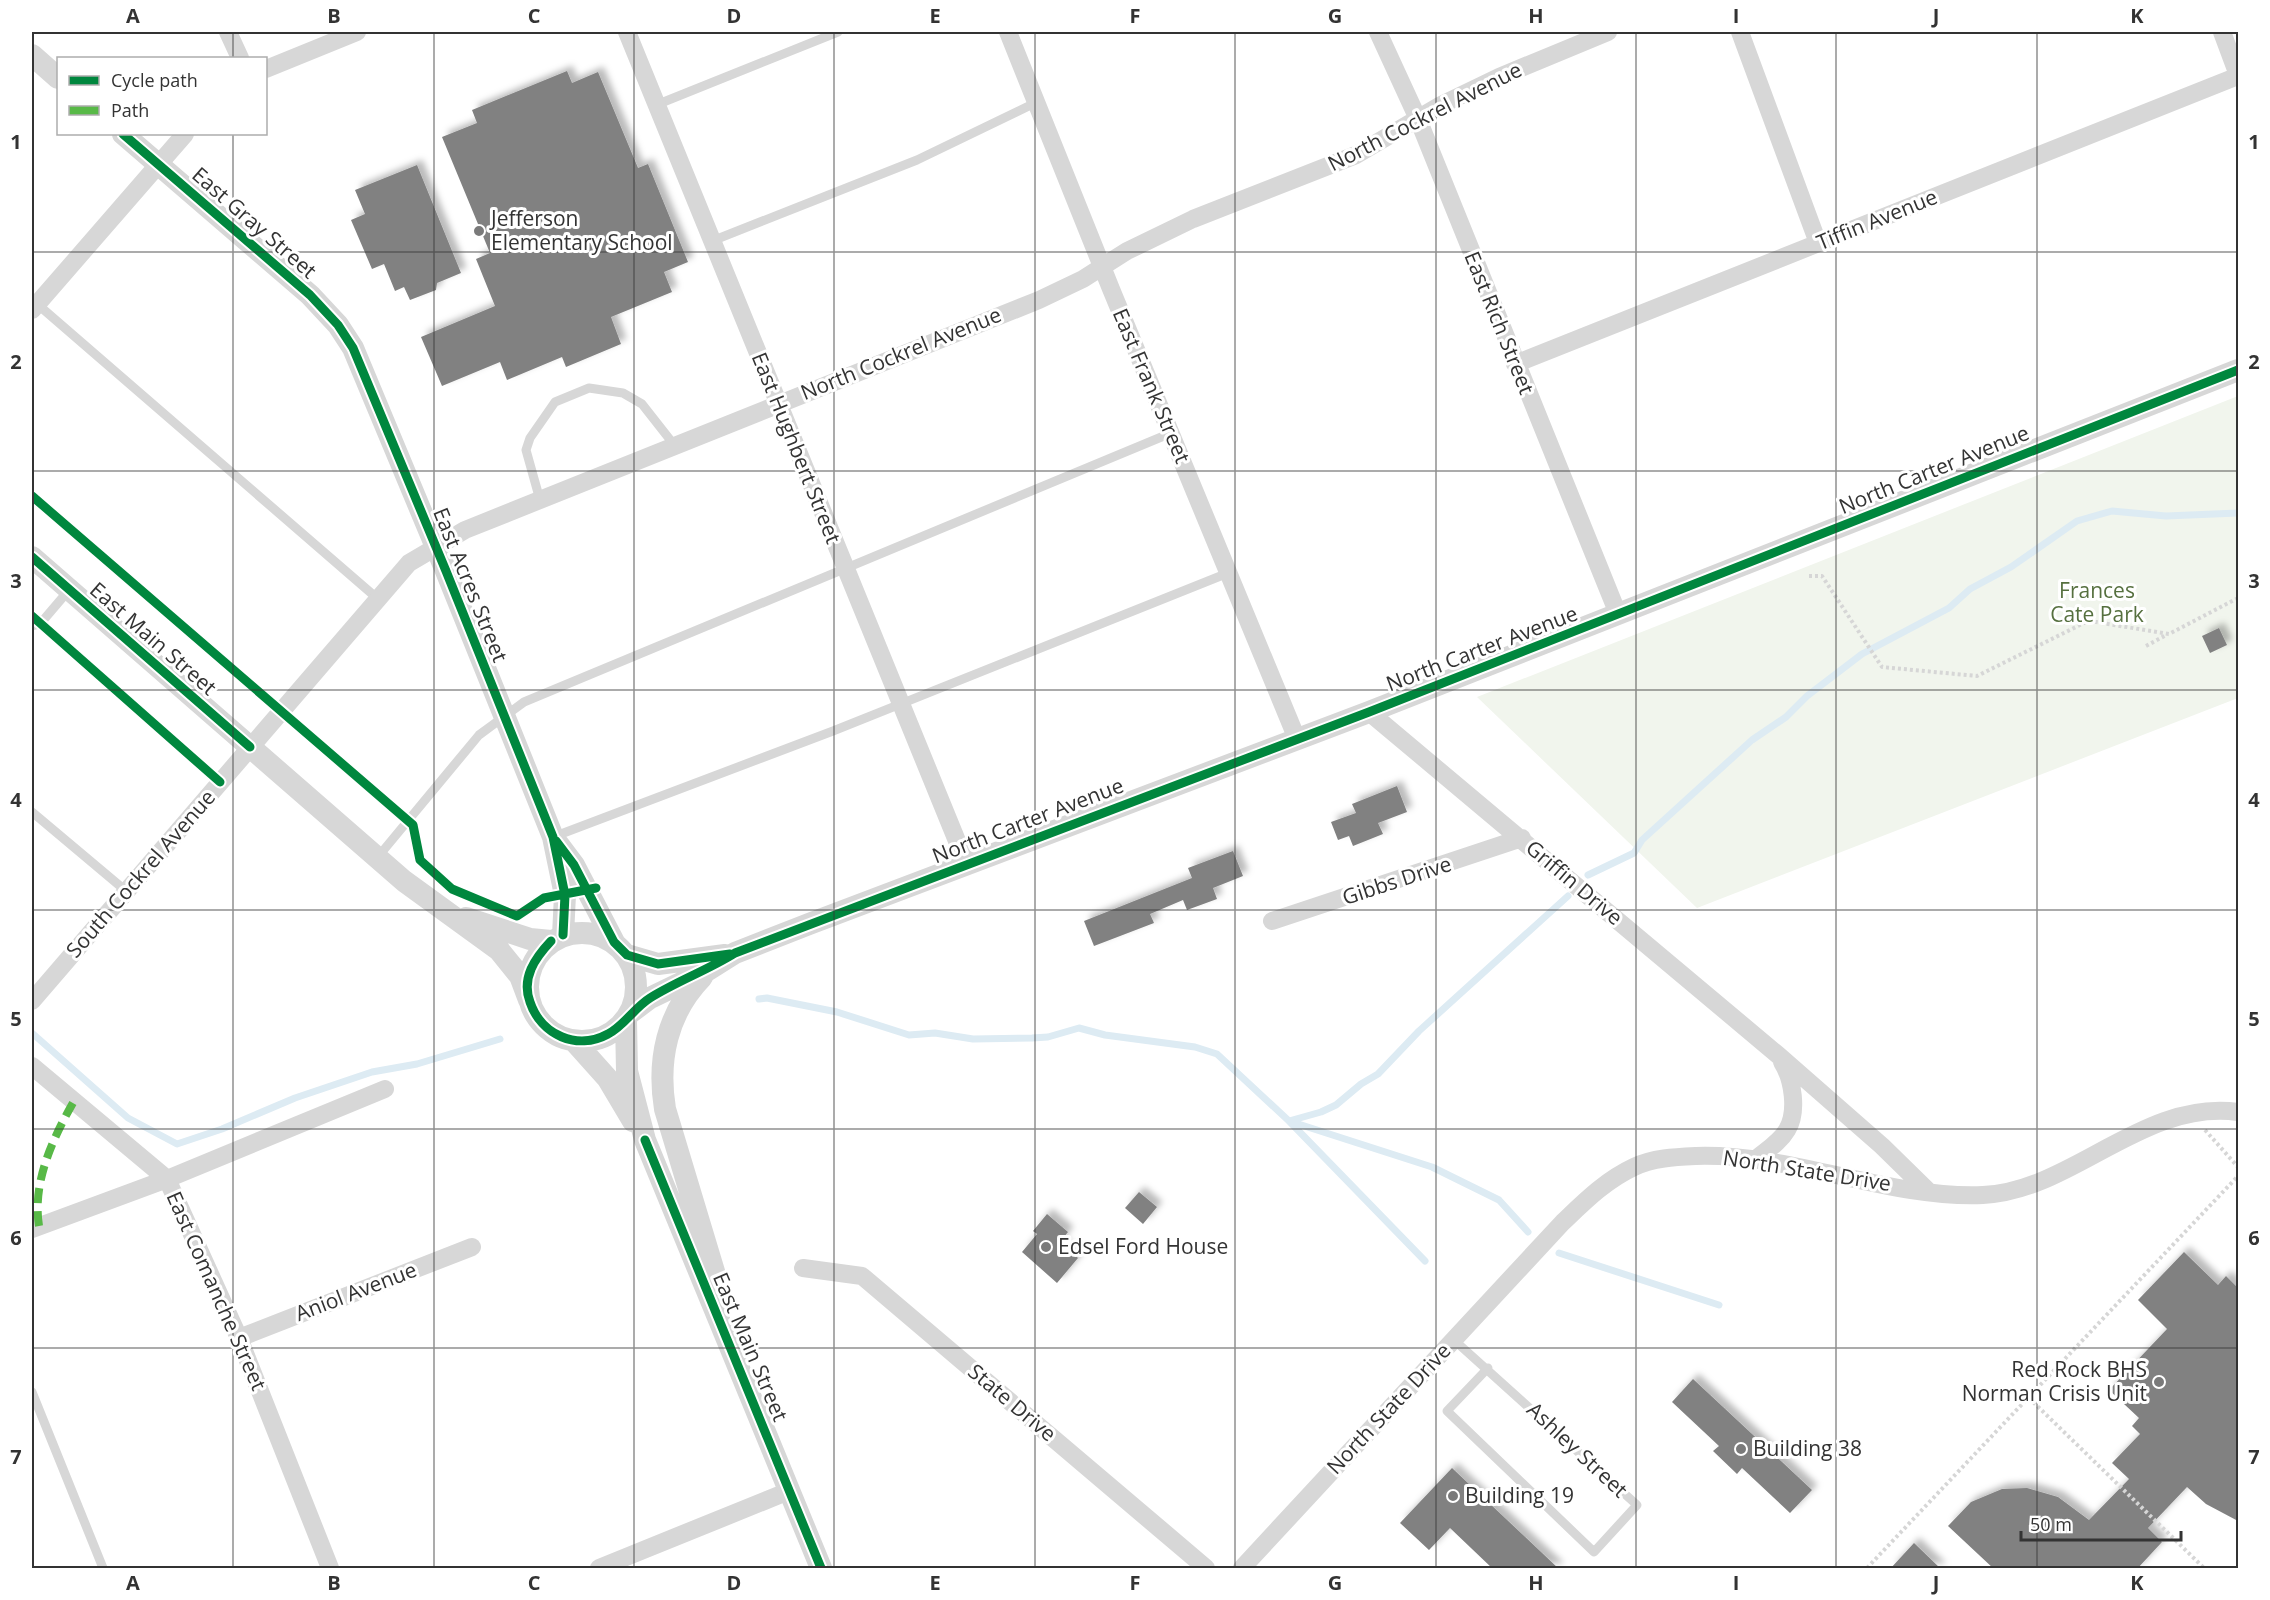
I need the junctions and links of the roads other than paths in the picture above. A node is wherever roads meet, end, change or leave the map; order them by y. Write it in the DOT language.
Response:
graph roads {
  1 [pos="228,32"];
  2 [pos="357,32"];
  3 [pos="627,32"];
  4 [pos="838,32"];
  5 [pos="1008,32"];
  6 [pos="1378,32"];
  7 [pos="1608,32"];
  8 [pos="1740,32"];
  9 [pos="2222,32"];
  10 [pos="32,55"];
  11 [pos="240,57"];
  12 [pos="267,69"];
  13 [pos="2238,76"];
  14 [pos="57,77"];
  15 [pos="1037,102"];
  16 [pos="656,105"];
  17 [pos="1418,119"];
  18 [pos="124,135"];
  19 [pos="183,135"];
  20 [pos="158,163"];
  21 [pos="712,241"];
  22 [pos="1818,243"];
  23 [pos="1102,267"];
  24 [pos="33,304"];
  25 [pos="352,348"];
  26 [pos="1515,364"];
  27 [pos="2238,370"];
  28 [pos="778,403"];
  29 [pos="1171,434"];
  30 [pos="675,446"];
  31 [pos="540,500"];
  32 [pos="435,546"];
  33 [pos="32,557"];
  34 [pos="845,568"];
  35 [pos="1228,573"];
  36 [pos="69,590"];
  37 [pos="378,599"];
  38 [pos="1618,614"];
  39 [pos="32,626"];
  40 [pos="901,704"];
  41 [pos="1369,712"];
  42 [pos="504,717"];
  43 [pos="1297,739"];
  44 [pos="250,747"];
  45 [pos="32,812"];
  46 [pos="553,837"];
  47 [pos="1522,838"];
  48 [pos="377,858"];
  49 [pos="966,864"];
  50 [pos="126,891"];
  51 [pos="450,914"];
  52 [pos="1272,921"];
  53 [pos="557,938"];
  54 [pos="621,949"];
  55 [pos="735,954"];
  56 [pos="708,970"];
  57 [pos="32,1000"];
  58 [pos="529,1000"];
  59 [pos="628,1017"];
  60 [pos="574,1041"];
  61 [pos="1778,1055"];
  62 [pos="32,1066"];
  63 [pos="385,1089"];
  64 [pos="2238,1112"];
  65 [pos="645,1140"];
  66 [pos="1756,1159"];
  67 [pos="167,1179"];
  68 [pos="1929,1192"];
  69 [pos="32,1229"];
  70 [pos="472,1247"];
  71 [pos="803,1268"];
  72 [pos="239,1338"];
  73 [pos="1454,1340"];
  74 [pos="1488,1368"];
  75 [pos="749,1390"];
  76 [pos="32,1392"];
  77 [pos="789,1491"];
  78 [pos="103,1569"];
  79 [pos="330,1569"];
  80 [pos="599,1569"];
  81 [pos="821,1569"];
  82 [pos="1206,1569"];
  83 [pos="1242,1569"];
  1 -- 11 [label="street"];
  2 -- 12 [label="street"];
  3 -- 16 [label="street, East Hughbert Street"];
  4 -- 16 [label="lane"];
  5 -- 15 [label="street, East Frank Street"];
  6 -- 17 [label="street, East Rich Street"];
  7 -- 17 [label="street, North Cockrel Avenue"];
  8 -- 22 [label="street"];
  9 -- 13 [label="street"];
  10 -- 14 [label="street"];
  13 -- 22 [label="street, Tiffin Avenue"];
  15 -- 21 [label="lane"];
  15 -- 23 [label="street, East Frank Street"];
  16 -- 21 [label="street, East Hughbert Street"];
  17 -- 23 [label="street, North Cockrel Avenue"];
  17 -- 26 [label="street, East Rich Street"];
  18 -- 20 [label="street, East Gray Street"];
  19 -- 20 [label="street"];
  20 -- 24 [label="street"];
  20 -- 25 [label="street, East Gray Street"];
  21 -- 28 [label="street, East Hughbert Street"];
  22 -- 26 [label="street, Tiffin Avenue"];
  23 -- 28 [label="street, North Cockrel Avenue"];
  23 -- 29 [label="street, East Frank Street"];
  24 -- 37 [label="lane"];
  25 -- 32 [label="street, East Acres Street"];
  26 -- 38 [label="street, East Rich Street"];
  27 -- 38 [label="street, North Carter Avenue"];
  28 -- 30 [label="street, North Cockrel Avenue"];
  28 -- 34 [label="street, East Hughbert Street"];
  29 -- 34 [label="lane"];
  29 -- 35 [label="street, East Frank Street"];
  30 -- 31 [label="street, North Cockrel Avenue"];
  30 -- 31 [label="lane"];
  31 -- 32 [label="street, North Cockrel Avenue"];
  32 -- 37 [label="street, North Cockrel Avenue"];
  32 -- 42 [label="street, East Acres Street"];
  33 -- 36 [label="street, East Main Street"];
  34 -- 40 [label="street, East Hughbert Street"];
  34 -- 42 [label="lane"];
  35 -- 40 [label="lane"];
  35 -- 43 [label="street, East Frank Street"];
  36 -- 39 [label="lane"];
  36 -- 44 [label="street, East Main Street"];
  37 -- 44 [label="street, North Cockrel Avenue"];
  38 -- 41 [label="street, North Carter Avenue"];
  40 -- 46 [label="lane"];
  40 -- 49 [label="street, East Hughbert Street"];
  41 -- 43 [label="street, North Carter Avenue"];
  41 -- 47 [label="street, Griffin Drive"];
  42 -- 46 [label="street, East Acres Street"];
  42 -- 48 [label="lane"];
  43 -- 49 [label="street, North Carter Avenue"];
  44 -- 48 [label="street, East Main Street"];
  44 -- 50 [label="street, South Cockrel Avenue"];
  45 -- 50 [label="lane"];
  46 -- 53 [label="street, East Acres Street"];
  46 -- 54 [label="street, East Acres Street"];
  47 -- 52 [label="street, Gibbs Drive"];
  47 -- 61 [label="street, Griffin Drive"];
  48 -- 51 [label="street, East Main Street"];
  49 -- 55 [label="street, North Carter Avenue"];
  50 -- 57 [label="street, South Cockrel Avenue"];
  51 -- 53 [label="street, East Main Street"];
  51 -- 58 [label="street, East Main Street"];
  53 -- 54 [label="street"];
  53 -- 58 [label="street"];
  54 -- 55 [label="street, North Carter Avenue"];
  54 -- 59 [label="street"];
  55 -- 56 [label="street, North Carter Avenue"];
  56 -- 59 [label="street, North Carter Avenue"];
  56 -- 75 [label="street"];
  58 -- 60 [label="street"];
  59 -- 60 [label="street"];
  59 -- 65 [label="street, East Main Street"];
  60 -- 65 [label="street, East Main Street"];
  61 -- 66 [label="street, Griffin Drive"];
  61 -- 68 [label="street, Griffin Drive"];
  62 -- 67 [label="street, East Comanche Street"];
  63 -- 67 [label="street"];
  64 -- 68 [label="street, North State Drive"];
  65 -- 75 [label="street, East Main Street"];
  66 -- 68 [label="street, North State Drive"];
  66 -- 73 [label="street, North State Drive"];
  67 -- 69 [label="street"];
  67 -- 72 [label="street, East Comanche Street"];
  70 -- 72 [label="street, Aniol Avenue"];
  71 -- 82 [label="street, State Drive"];
  72 -- 79 [label="street, East Comanche Street"];
  73 -- 74 [label="lane, Ashley Street"];
  73 -- 83 [label="street, North State Drive"];
  74 -- 74 [label="lane, Ashley Street"];
  75 -- 77 [label="street, East Main Street"];
  76 -- 78 [label="lane"];
  77 -- 80 [label="street"];
  77 -- 81 [label="street, East Main Street"];
}
